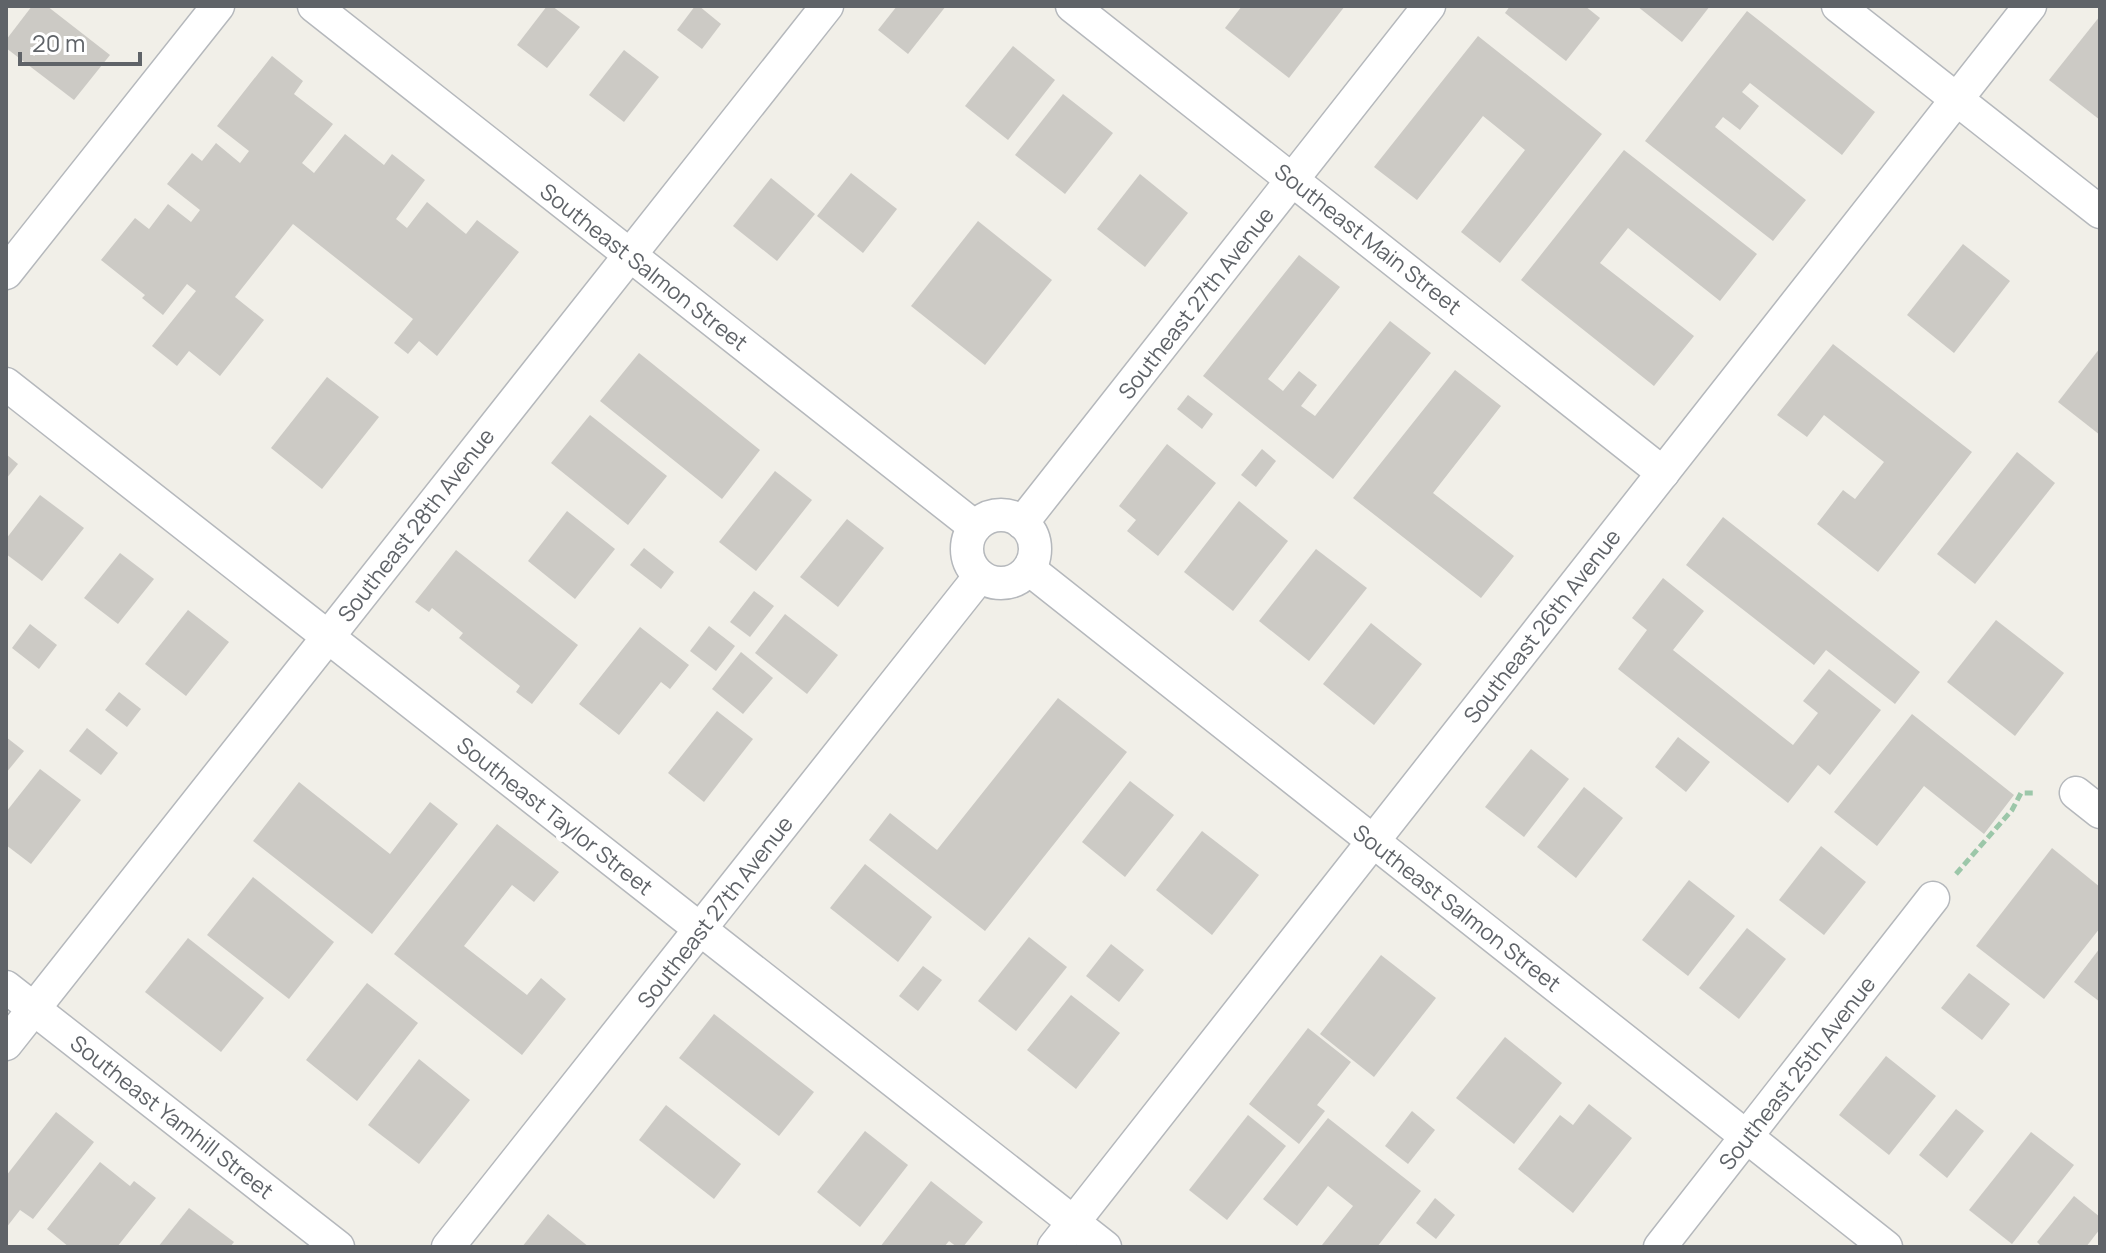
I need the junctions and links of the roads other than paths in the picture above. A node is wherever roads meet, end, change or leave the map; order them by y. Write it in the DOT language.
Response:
graph roads {
  1 [pos="218,6"];
  2 [pos="314,6"];
  3 [pos="827,6"];
  4 [pos="1072,6"];
  5 [pos="1429,6"];
  6 [pos="1838,6"];
  7 [pos="2030,6"];
  8 [pos="1957,100"];
  9 [pos="1293,180"];
  10 [pos="2100,212"];
  11 [pos="629,255"];
  12 [pos="6,273"];
  13 [pos="6,384"];
  14 [pos="1663,473"];
  15 [pos="1022,523"];
  16 [pos="975,527"];
  17 [pos="1029,569"];
  18 [pos="980,576"];
  19 [pos="328,637"];
  20 [pos="1373,842"];
  21 [pos="1933,898"];
  22 [pos="701,930"];
  23 [pos="6,987"];
  24 [pos="34,1009"];
  25 [pos="6,1044"];
  26 [pos="1747,1137"];
  27 [pos="1064,1235"];
  28 [pos="338,1247"];
  29 [pos="448,1247"];
  30 [pos="1105,1247"];
  31 [pos="1660,1247"];
  32 [pos="1886,1247"];
  1 -- 12 [label="street"];
  2 -- 11 [label="street, Southeast Salmon Street"];
  3 -- 11 [label="street, Southeast 28th Avenue"];
  4 -- 9 [label="street, Southeast Main Street"];
  5 -- 9 [label="street, Southeast 27th Avenue"];
  6 -- 8 [label="street"];
  7 -- 8 [label="street, Southeast 26th Avenue"];
  8 -- 10 [label="street"];
  8 -- 14 [label="street, Southeast 26th Avenue"];
  9 -- 14 [label="street, Southeast Main Street"];
  9 -- 15 [label="street, Southeast 27th Avenue"];
  11 -- 16 [label="street, Southeast Salmon Street"];
  11 -- 19 [label="street, Southeast 28th Avenue"];
  13 -- 19 [label="street, Southeast Taylor Street"];
  14 -- 20 [label="street, Southeast 26th Avenue"];
  15 -- 16 [label="street"];
  15 -- 17 [label="street"];
  16 -- 18 [label="street"];
  17 -- 18 [label="street"];
  17 -- 20 [label="street, Southeast Salmon Street"];
  18 -- 22 [label="street, Southeast 27th Avenue"];
  19 -- 22 [label="street, Southeast Taylor Street"];
  19 -- 24 [label="street, Southeast 28th Avenue"];
  20 -- 26 [label="street, Southeast Salmon Street"];
  20 -- 27 [label="street, Southeast 26th Avenue"];
  21 -- 26 [label="street, Southeast 25th Avenue"];
  22 -- 27 [label="street, Southeast Taylor Street"];
  22 -- 29 [label="street, Southeast 27th Avenue"];
  23 -- 24 [label="street, Southeast Yamhill Street"];
  24 -- 25 [label="street, Southeast 28th Avenue"];
  24 -- 28 [label="street, Southeast Yamhill Street"];
  26 -- 31 [label="street, Southeast 25th Avenue"];
  26 -- 32 [label="street, Southeast Salmon Street"];
  27 -- 30 [label="street, Southeast Taylor Street"];
}
